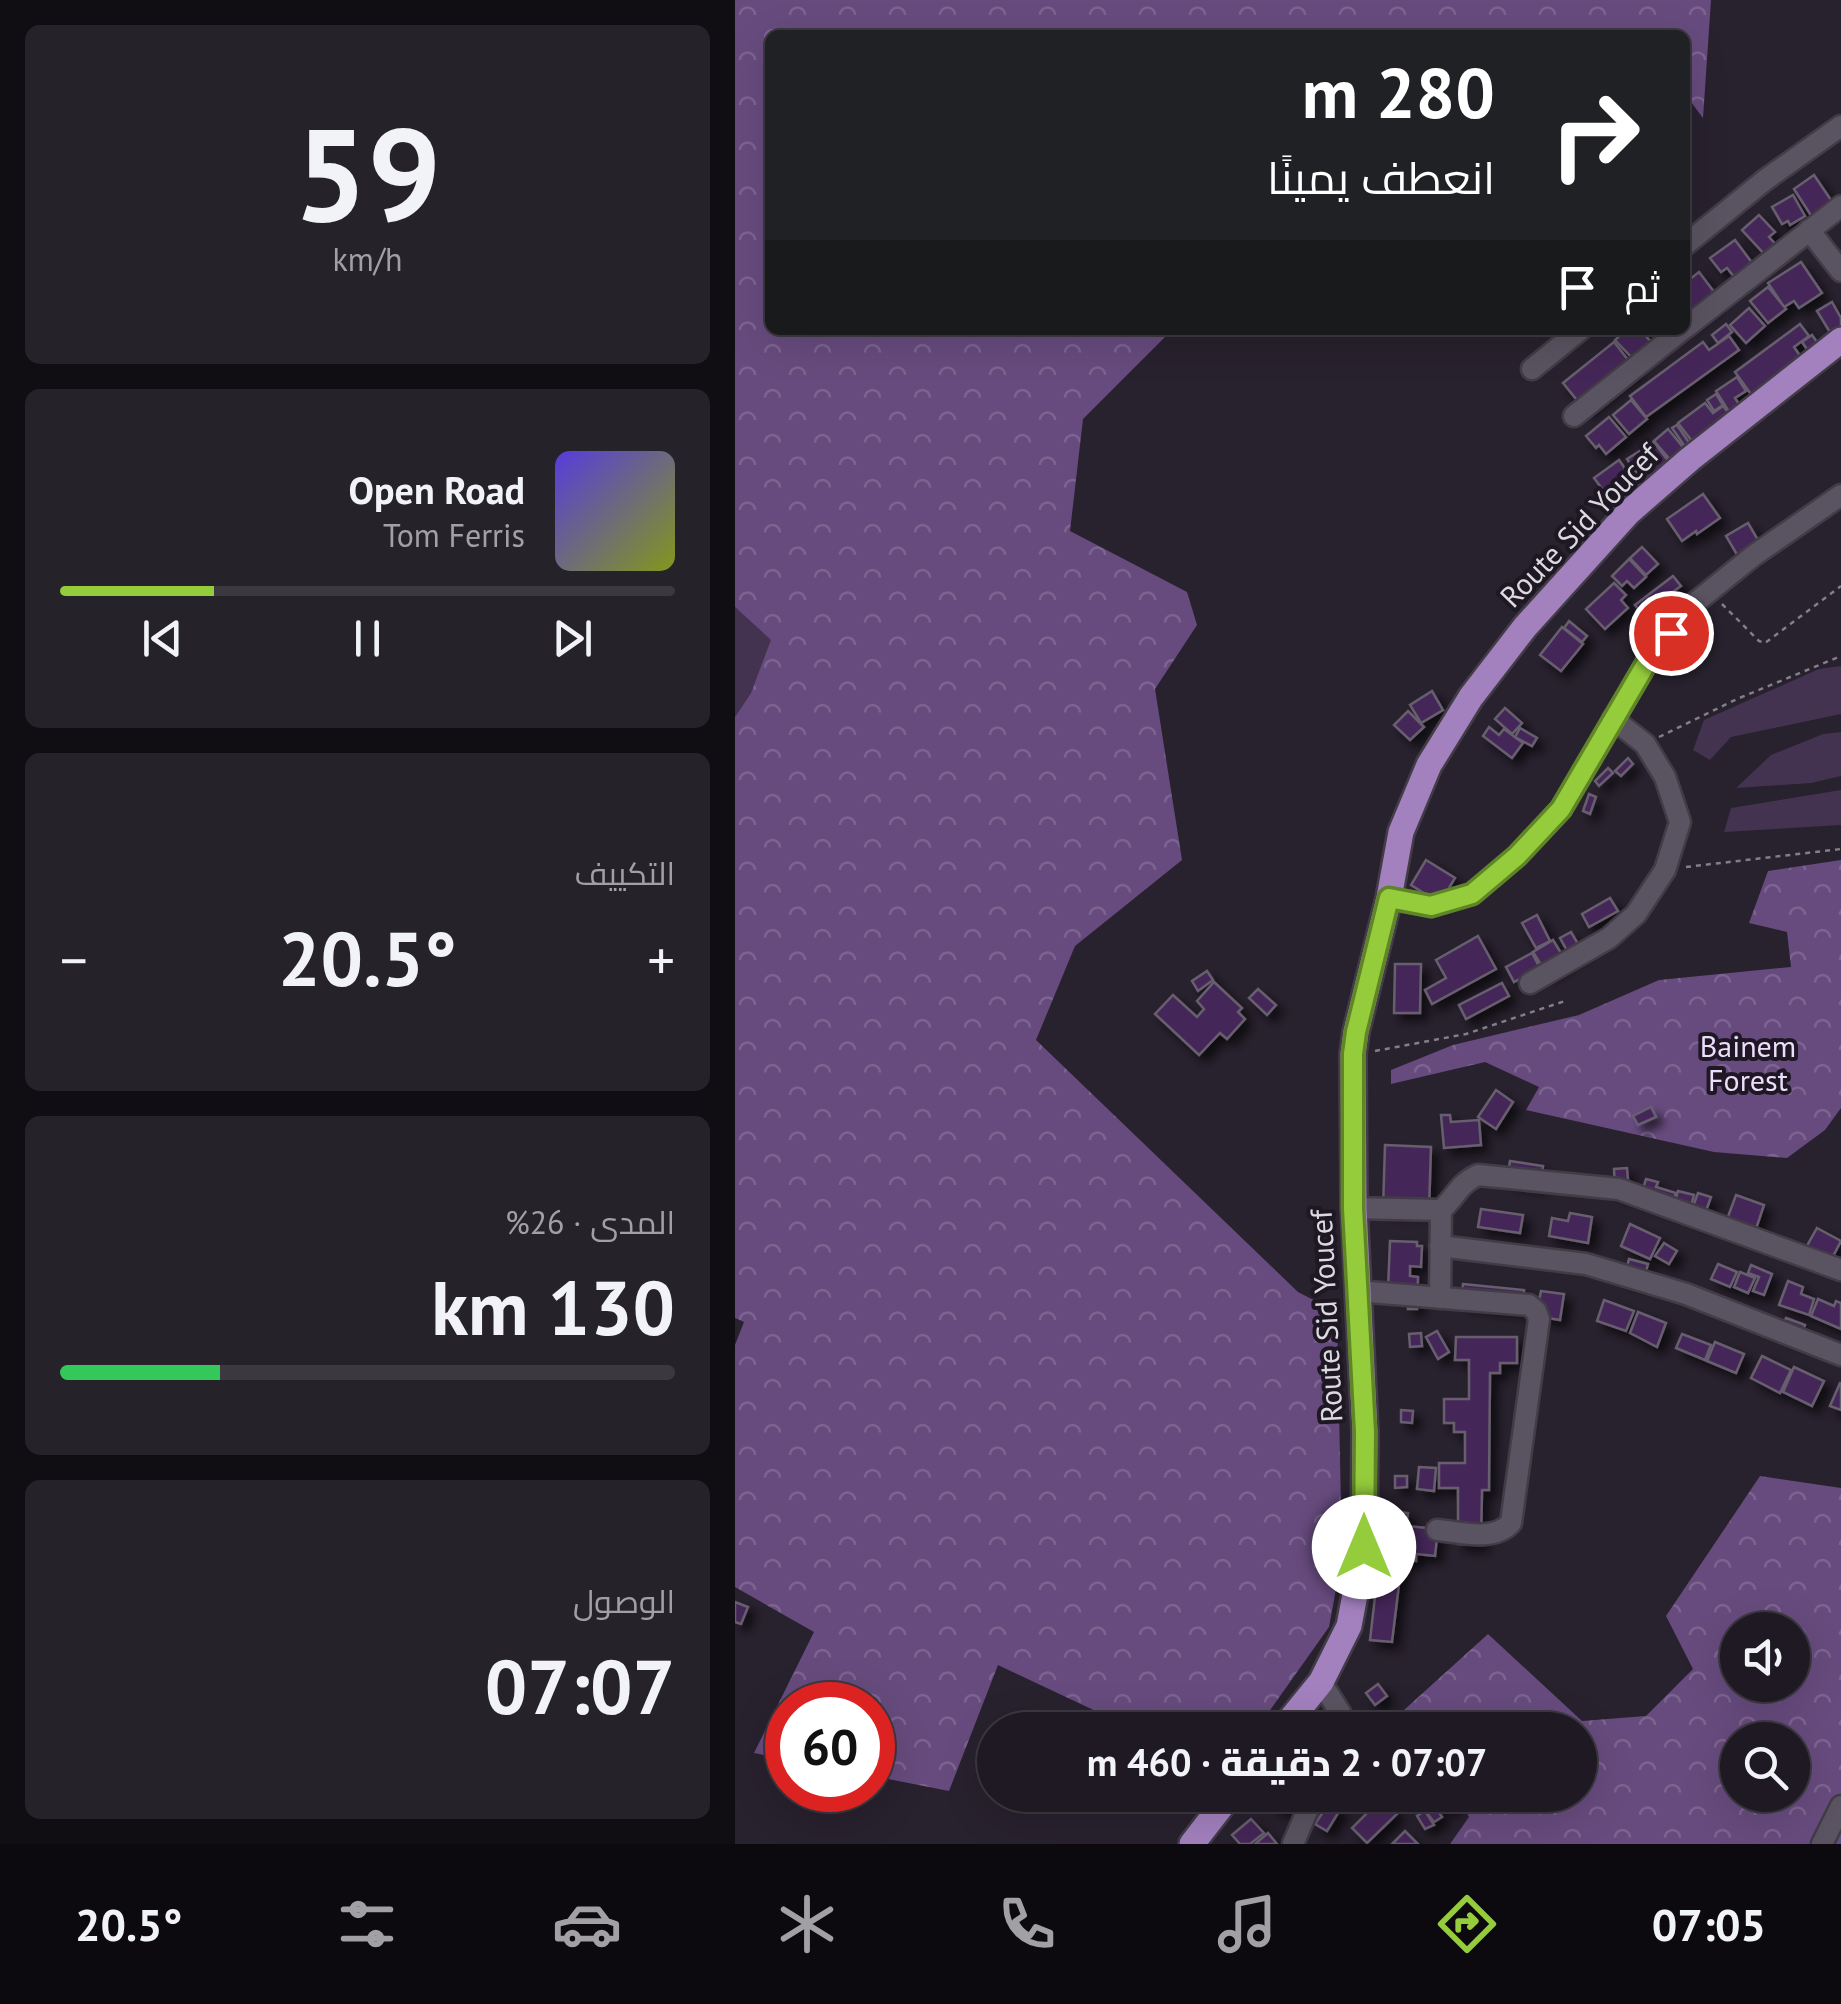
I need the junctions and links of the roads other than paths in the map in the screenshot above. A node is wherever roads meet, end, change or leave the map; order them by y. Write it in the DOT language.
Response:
graph roads {
  1 [pos="1841,126"];
  2 [pos="1841,206"];
  3 [pos="1809,230"];
  4 [pos="1690,241"];
  5 [pos="1841,271"];
  6 [pos="1690,324"];
  7 [pos="1574,335"];
  8 [pos="1676,335"];
  9 [pos="1841,340"];
  10 [pos="1532,369"];
  11 [pos="1574,416"];
  12 [pos="1841,494"];
  13 [pos="1613,720"];
  14 [pos="1389,898"];
  15 [pos="1530,983"];
  16 [pos="1353,1208"];
  17 [pos="1441,1210"];
  18 [pos="1440,1246"];
  19 [pos="1841,1270"];
  20 [pos="1357,1291"];
  21 [pos="1440,1298"];
  22 [pos="1841,1354"];
  23 [pos="1437,1530"];
  24 [pos="1321,1682"];
  25 [pos="1297,1712"];
  26 [pos="1340,1712"];
  27 [pos="1841,1806"];
  28 [pos="1216,1812"];
  29 [pos="1307,1812"];
  30 [pos="1192,1844"];
  31 [pos="1293,1844"];
  32 [pos="1822,1844"];
  1 -- 4 [label="street"];
  2 -- 3 [label="street"];
  3 -- 5 [label="street"];
  3 -- 6 [label="street"];
  7 -- 10 [label="street"];
  8 -- 11 [label="street"];
  9 -- 14 [label="main road, Route Sid Youcef"];
  12 -- 13 [label="street"];
  13 -- 14 [label="street"];
  13 -- 15 [label="street"];
  14 -- 16 [label="main road, Route Sid Youcef"];
  16 -- 17 [label="street"];
  16 -- 20 [label="main road, Route Sid Youcef"];
  17 -- 18 [label="street"];
  17 -- 19 [label="street"];
  18 -- 21 [label="street"];
  18 -- 22 [label="street"];
  20 -- 21 [label="street"];
  20 -- 24 [label="main road, Route Sid Youcef"];
  21 -- 23 [label="street"];
  24 -- 25 [label="main road, Route Sid Youcef"];
  24 -- 26 [label="street"];
  27 -- 32 [label="street"];
  28 -- 30 [label="main road"];
  29 -- 31 [label="street"];
}
